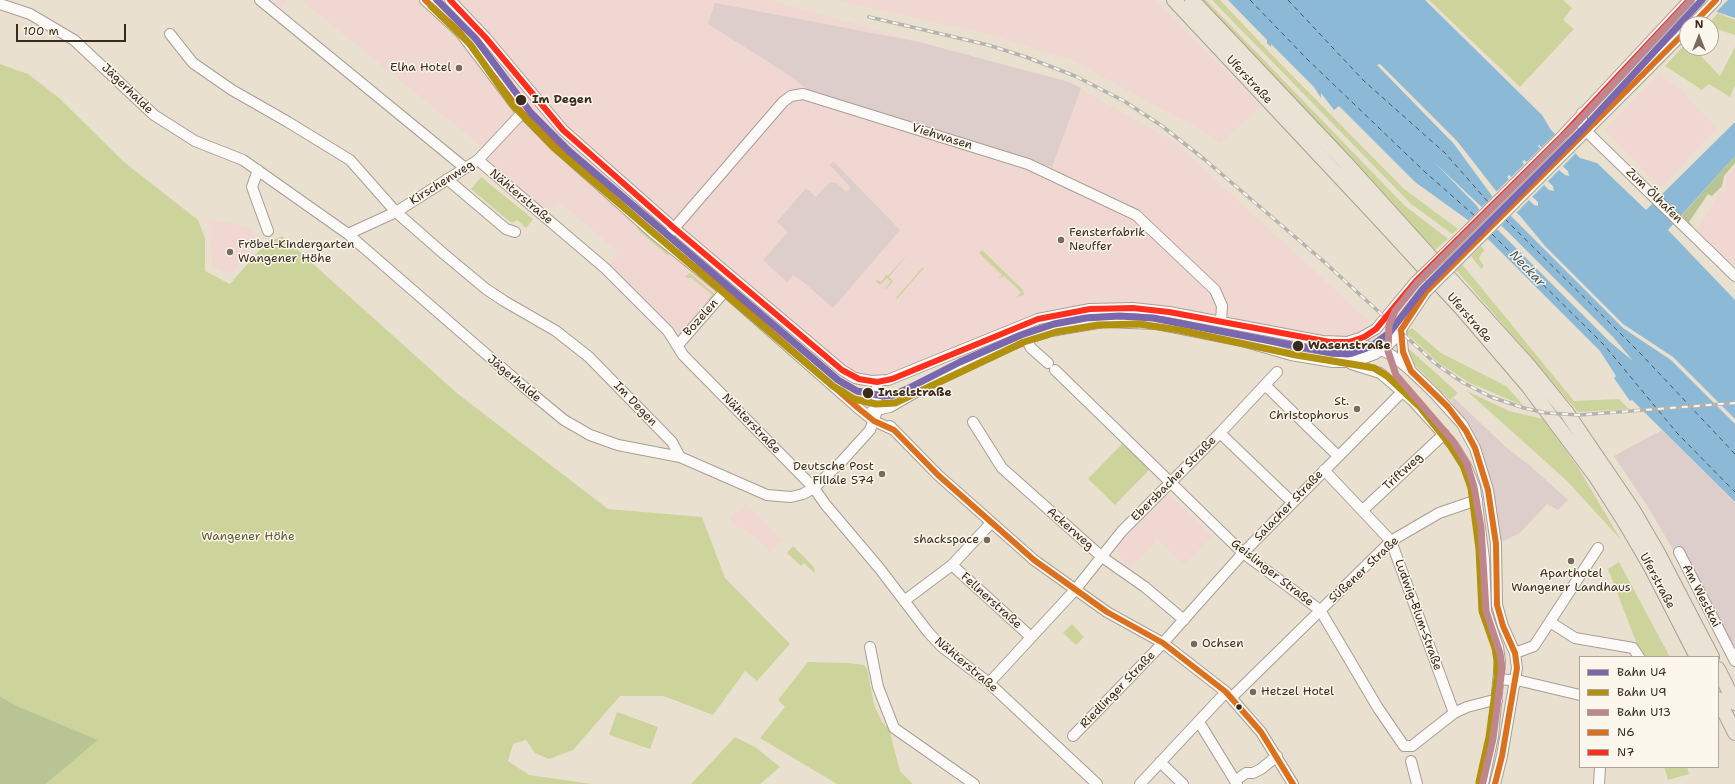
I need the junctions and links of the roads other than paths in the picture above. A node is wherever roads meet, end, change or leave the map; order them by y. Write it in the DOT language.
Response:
graph roads {
  1 [pos="260,0"];
  2 [pos="425,0"];
  3 [pos="450,0"];
  4 [pos="1174,0"];
  5 [pos="1192,0"];
  6 [pos="1716,0"];
  7 [pos="1688,1"];
  8 [pos="0,4"];
  9 [pos="1701,16"];
  10 [pos="170,34"];
  11 [pos="1679,38"];
  12 [pos="1649,43"];
  13 [pos="1654,62"];
  14 [pos="522,113"];
  15 [pos="1582,113"];
  16 [pos="1586,131"];
  17 [pos="478,160"];
  18 [pos="465,168"];
  19 [pos="258,170"];
  20 [pos="447,179"];
  21 [pos="396,212"];
  22 [pos="674,228"];
  23 [pos="268,231"];
  24 [pos="515,232"];
  25 [pos="348,234"];
  26 [pos="663,241"];
  27 [pos="1735,276"];
  28 [pos="1436,281"];
  29 [pos="725,291"];
  30 [pos="1221,321"];
  31 [pos="1376,329"];
  32 [pos="1401,330"];
  33 [pos="1026,339"];
  34 [pos="1349,342"];
  35 [pos="678,345"];
  36 [pos="1377,351"];
  37 [pos="1048,363"];
  38 [pos="1345,363"];
  39 [pos="1055,370"];
  40 [pos="1411,370"];
  41 [pos="1277,372"];
  42 [pos="1380,373"];
  43 [pos="877,382"];
  44 [pos="1265,385"];
  45 [pos="1403,391"];
  46 [pos="875,416"];
  47 [pos="973,422"];
  48 [pos="1220,433"];
  49 [pos="1444,434"];
  50 [pos="1338,456"];
  51 [pos="680,457"];
  52 [pos="1324,470"];
  53 [pos="1170,482"];
  54 [pos="814,488"];
  55 [pos="1477,500"];
  56 [pos="1292,502"];
  57 [pos="1363,510"];
  58 [pos="991,523"];
  59 [pos="1391,541"];
  60 [pos="1598,548"];
  61 [pos="1679,552"];
  62 [pos="1243,553"];
  63 [pos="1102,557"];
  64 [pos="952,565"];
  65 [pos="1075,590"];
  66 [pos="904,601"];
  67 [pos="1320,610"];
  68 [pos="1184,620"];
  69 [pos="1550,622"];
  70 [pos="1030,637"];
  71 [pos="1163,643"];
  72 [pos="870,647"];
  73 [pos="1515,653"];
  74 [pos="1638,656"];
  75 [pos="1696,656"];
  76 [pos="1711,656"];
  77 [pos="1735,661"];
  78 [pos="1719,671"];
  79 [pos="1499,679"];
  80 [pos="1515,680"];
  81 [pos="988,683"];
  82 [pos="1229,694"];
  83 [pos="1579,695"];
  84 [pos="1497,701"];
  85 [pos="1719,701"];
  86 [pos="1735,703"];
  87 [pos="1454,713"];
  88 [pos="1199,722"];
  89 [pos="1735,733"];
  90 [pos="1073,736"];
  91 [pos="1277,756"];
  92 [pos="1411,761"];
  93 [pos="1160,762"];
  94 [pos="1600,768"];
  95 [pos="1236,782"];
  96 [pos="974,784"];
  97 [pos="1097,784"];
  98 [pos="1140,784"];
  99 [pos="1183,784"];
  100 [pos="1293,784"];
  101 [pos="1417,784"];
  102 [pos="1483,784"];
  103 [pos="1495,784"];
  104 [pos="1599,784"];
  1 -- 18 [label="street"];
  2 -- 14 [label="street"];
  3 -- 22 [label="street"];
  4 -- 28 [label="highway, Uferstraße"];
  5 -- 76 [label="highway, Uferstraße"];
  6 -- 9 [label="street"];
  7 -- 12 [label="street"];
  8 -- 19 [label="street, Jägerhalde"];
  10 -- 21 [label="street, Im Degen"];
  11 -- 13 [label="street"];
  12 -- 13 [label="street"];
  12 -- 15 [label="street"];
  13 -- 16 [label="street"];
  14 -- 17 [label="street, Kirschenweg"];
  14 -- 26 [label="street"];
  15 -- 16 [label="street"];
  15 -- 31 [label="street, bridge"];
  16 -- 27 [label="street, Zum Ölhafen"];
  16 -- 28 [label="street, bridge"];
  17 -- 18 [label="street, Kirschenweg"];
  17 -- 35 [label="street, Nähterstraße"];
  18 -- 20 [label="street, Kirschenweg"];
  19 -- 23 [label="street"];
  19 -- 25 [label="street, Jägerhalde"];
  20 -- 21 [label="street, Kirschenweg"];
  20 -- 24 [label="street"];
  21 -- 25 [label="street, Kirschenweg"];
  21 -- 51 [label="street, Im Degen"];
  22 -- 26 [label="street, Viehwasen"];
  22 -- 30 [label="street, Viehwasen"];
  22 -- 43 [label="street"];
  25 -- 51 [label="street, Jägerhalde"];
  26 -- 29 [label="street"];
  28 -- 32 [label="street, bridge"];
  28 -- 75 [label="highway, Uferstraße"];
  29 -- 35 [label="street, Bozelen"];
  29 -- 46 [label="street"];
  30 -- 34 [label="street"];
  30 -- 43 [label="street"];
  31 -- 34 [label="street"];
  31 -- 36 [label="street"];
  32 -- 36 [label="street"];
  32 -- 40 [label="street"];
  33 -- 37 [label="street"];
  33 -- 38 [label="street"];
  33 -- 46 [label="street"];
  34 -- 36 [label="street"];
  35 -- 54 [label="street, Nähterstraße"];
  36 -- 38 [label="street"];
  36 -- 40 [label="street"];
  36 -- 42 [label="street"];
  38 -- 42 [label="street"];
  39 -- 53 [label="street, Geislinger Straße"];
  40 -- 73 [label="street"];
  41 -- 44 [label="street, Ebersbacher Straße"];
  42 -- 45 [label="street"];
  43 -- 46 [label="street"];
  44 -- 48 [label="street, Ebersbacher Straße"];
  44 -- 50 [label="street"];
  45 -- 49 [label="street"];
  45 -- 50 [label="street, Salacher Straße"];
  46 -- 54 [label="street"];
  46 -- 58 [label="street"];
  47 -- 63 [label="street, Ackerweg"];
  48 -- 53 [label="street, Ebersbacher Straße"];
  48 -- 56 [label="street"];
  49 -- 55 [label="street"];
  49 -- 57 [label="street, Triftweg"];
  50 -- 52 [label="street, Salacher Straße"];
  51 -- 54 [label="street, Jägerhalde"];
  52 -- 56 [label="street, Salacher Straße"];
  52 -- 57 [label="street, Ludwig-Blum-Straße"];
  53 -- 62 [label="street, Geislinger Straße"];
  53 -- 63 [label="street, Ebersbacher Straße"];
  54 -- 66 [label="street, Nähterstraße"];
  55 -- 59 [label="street, Süßener Straße"];
  55 -- 79 [label="street"];
  56 -- 62 [label="street, Salacher Straße"];
  57 -- 59 [label="street, Ludwig-Blum-Straße"];
  58 -- 64 [label="street"];
  58 -- 65 [label="street"];
  59 -- 67 [label="street, Süßener Straße"];
  59 -- 87 [label="street, Ludwig-Blum-Straße"];
  60 -- 69 [label="street"];
  61 -- 77 [label="street, Am Westkai"];
  62 -- 67 [label="street, Geislinger Straße"];
  62 -- 68 [label="street, Salacher Straße"];
  63 -- 65 [label="street, Ebersbacher Straße"];
  63 -- 68 [label="street, Ackerweg"];
  64 -- 66 [label="street"];
  64 -- 70 [label="street, Fellnerstraße"];
  65 -- 70 [label="street, Ebersbacher Straße"];
  65 -- 71 [label="street"];
  66 -- 81 [label="street, Nähterstraße"];
  67 -- 82 [label="street, Süßener Straße"];
  67 -- 87 [label="street, Geislinger Straße"];
  68 -- 71 [label="street, Salacher Straße"];
  69 -- 73 [label="street"];
  69 -- 74 [label="street"];
  70 -- 81 [label="street, Ebersbacher Straße"];
  71 -- 82 [label="street"];
  71 -- 90 [label="street, Riedlinger Straße"];
  72 -- 96 [label="street"];
  73 -- 80 [label="street"];
  78 -- 86 [label="highway"];
  79 -- 80 [label="street"];
  79 -- 84 [label="street"];
  80 -- 83 [label="street"];
  80 -- 103 [label="street"];
  81 -- 97 [label="street, Nähterstraße"];
  82 -- 88 [label="street, Süßener Straße"];
  82 -- 91 [label="street"];
  84 -- 87 [label="street"];
  84 -- 102 [label="street"];
  85 -- 89 [label="highway"];
  88 -- 93 [label="street, Süßener Straße"];
  88 -- 95 [label="street"];
  91 -- 95 [label="street"];
  91 -- 100 [label="street"];
  92 -- 101 [label="street"];
  93 -- 98 [label="street, Süßener Straße"];
  93 -- 99 [label="street"];
  94 -- 104 [label="street"];
}
